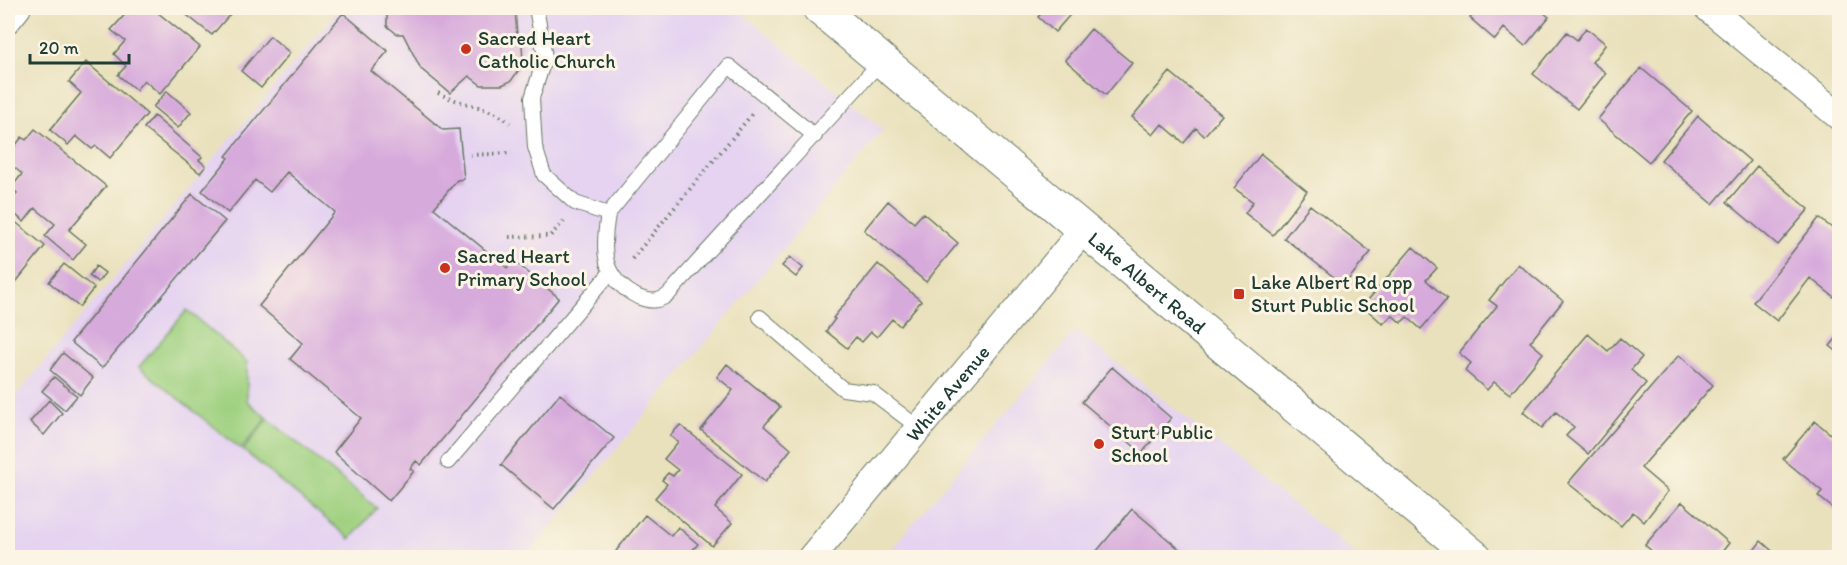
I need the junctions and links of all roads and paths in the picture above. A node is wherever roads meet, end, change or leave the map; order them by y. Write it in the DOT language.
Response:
graph roads {
  1 [pos="17,8"];
  2 [pos="536,8"];
  3 [pos="819,8"];
  4 [pos="1708,8"];
  5 [pos="8,19"];
  6 [pos="882,60"];
  7 [pos="1839,117"];
  8 [pos="815,136"];
  9 [pos="522,152"];
  10 [pos="470,156"];
  11 [pos="608,214"];
  12 [pos="566,218"];
  13 [pos="1084,229"];
  14 [pos="509,237"];
  15 [pos="610,273"];
  16 [pos="760,317"];
  17 [pos="919,428"];
  18 [pos="448,462"];
  19 [pos="811,558"];
  20 [pos="1476,558"];
  1 -- 5 [label="street"];
  2 -- 11 [label="lane"];
  3 -- 6 [label="main road, Lake Albert Road"];
  4 -- 7 [label="street"];
  6 -- 8 [label="lane"];
  6 -- 13 [label="main road, Lake Albert Road"];
  8 -- 11 [label="lane"];
  8 -- 15 [label="lane"];
  9 -- 10 [label="path"];
  11 -- 15 [label="lane"];
  12 -- 14 [label="path"];
  13 -- 17 [label="street, White Avenue"];
  13 -- 20 [label="main road, Lake Albert Road"];
  15 -- 18 [label="lane"];
  16 -- 17 [label="lane"];
  17 -- 19 [label="street, White Avenue"];
}
